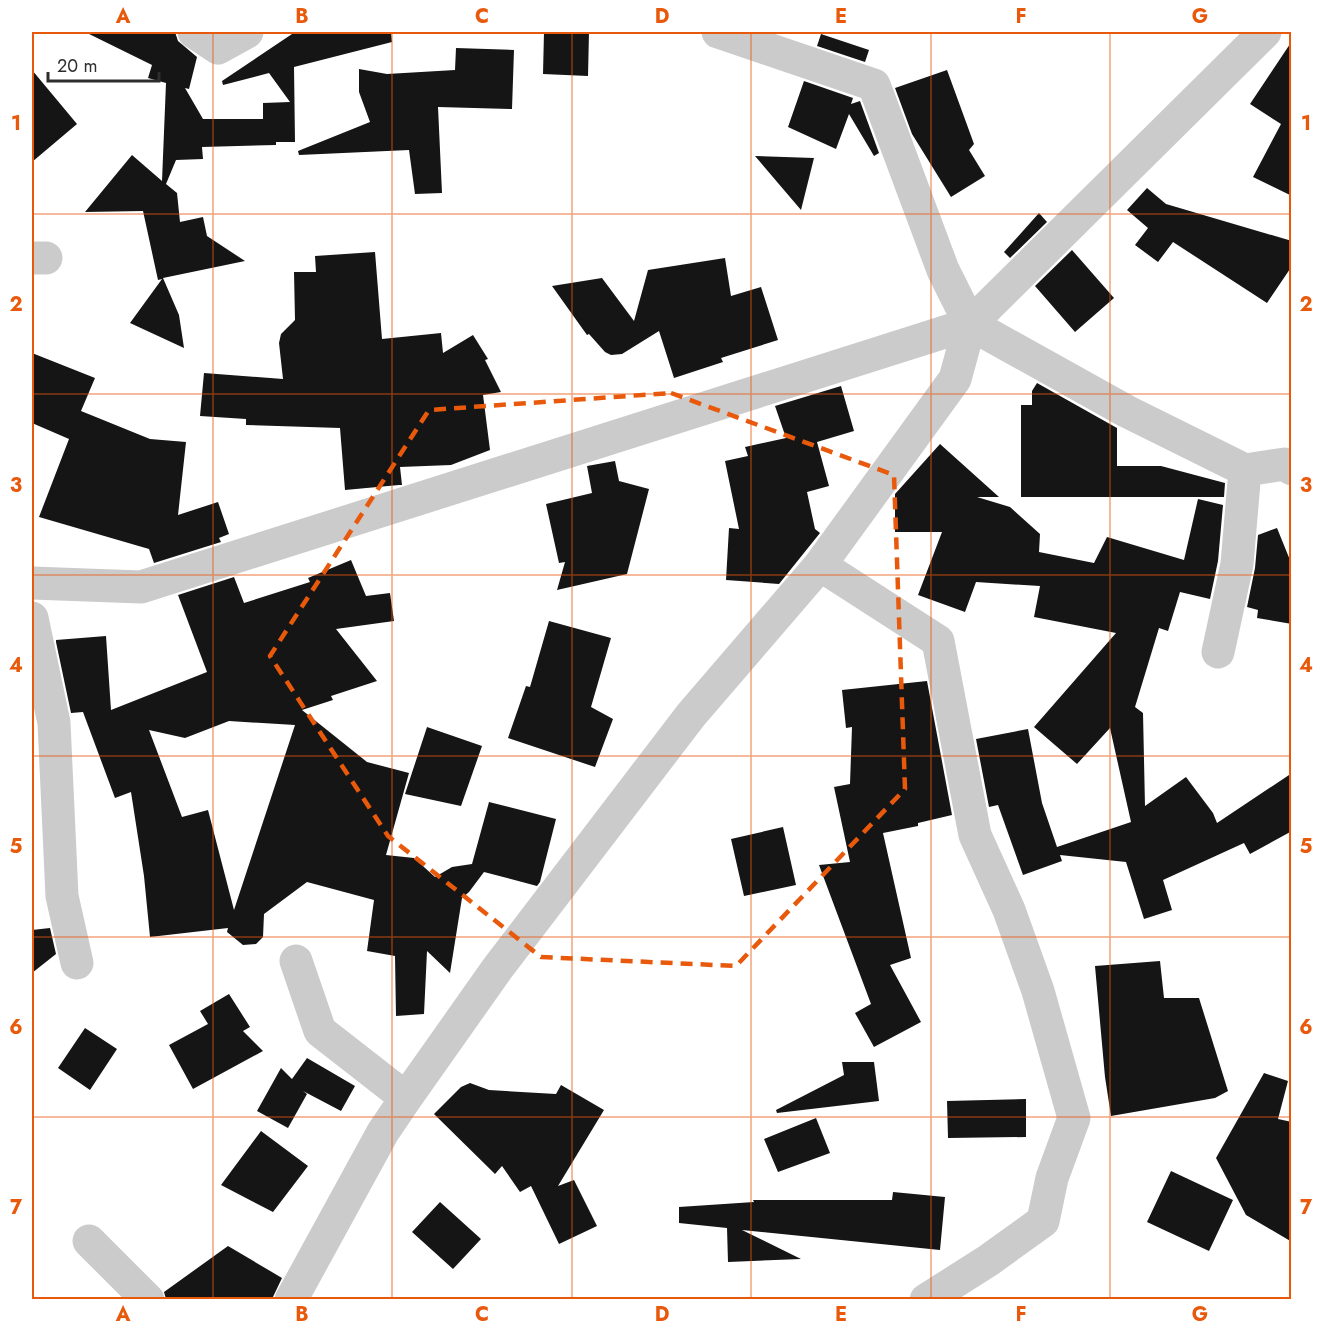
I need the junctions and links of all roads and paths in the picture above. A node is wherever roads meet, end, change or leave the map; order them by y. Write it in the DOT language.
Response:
graph roads {
  1 [pos="194,32"];
  2 [pos="247,32"];
  3 [pos="718,32"];
  4 [pos="1265,32"];
  5 [pos="970,324"];
  6 [pos="1289,466"];
  7 [pos="1245,470"];
  8 [pos="820,565"];
  9 [pos="32,583"];
  10 [pos="32,618"];
  11 [pos="1218,652"];
  12 [pos="296,961"];
  13 [pos="77,963"];
  14 [pos="406,1098"];
  15 [pos="89,1241"];
  16 [pos="148,1299"];
  17 [pos="291,1299"];
  18 [pos="926,1299"];
  1 -- 2 [label="street"];
  3 -- 5 [label="street"];
  4 -- 5 [label="street"];
  5 -- 7 [label="street"];
  5 -- 8 [label="street"];
  5 -- 9 [label="street"];
  6 -- 7 [label="street"];
  7 -- 11 [label="street"];
  8 -- 14 [label="street"];
  8 -- 18 [label="street"];
  10 -- 13 [label="street"];
  12 -- 14 [label="street"];
  14 -- 17 [label="street"];
  15 -- 16 [label="street"];
}
